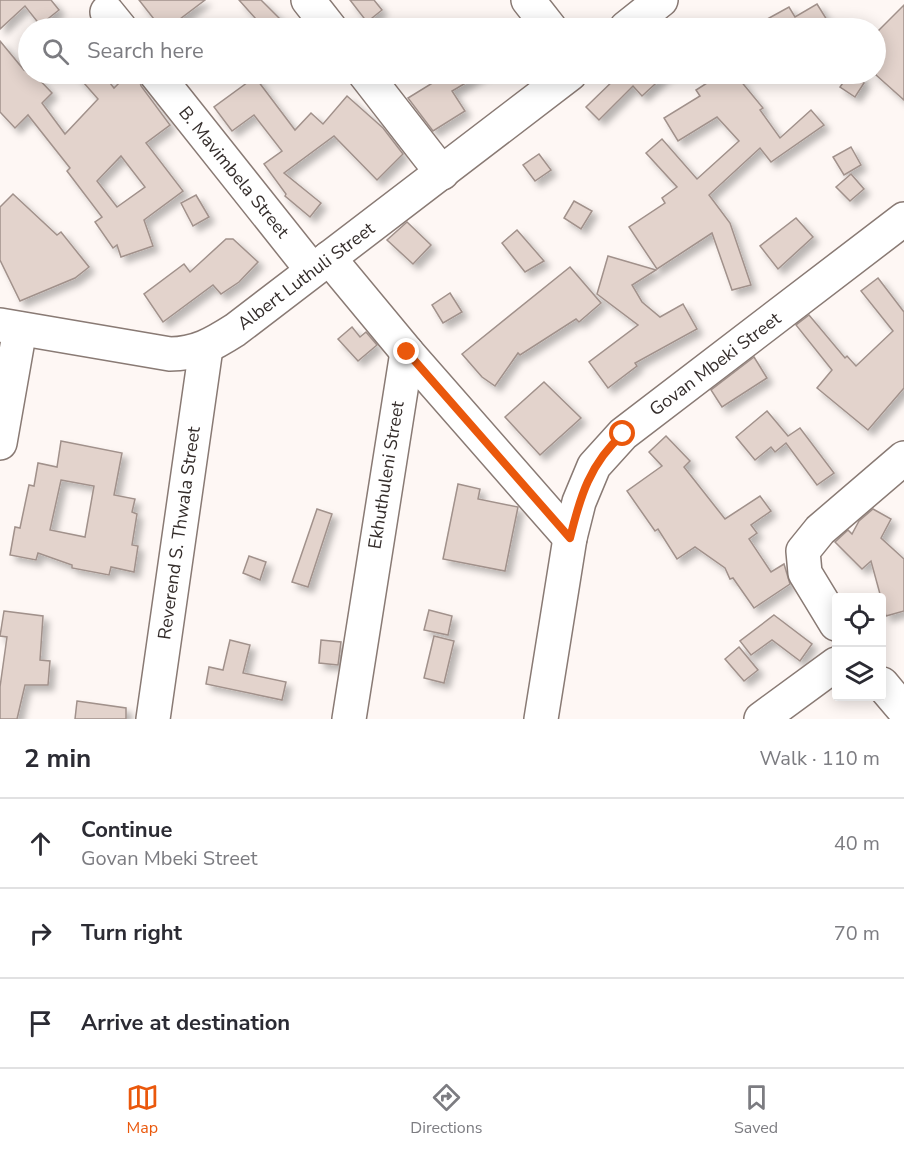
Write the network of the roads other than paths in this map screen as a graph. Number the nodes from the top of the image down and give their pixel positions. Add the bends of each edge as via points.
1 (308, 0) edge
2 (528, 0) edge
3 (661, 0) edge
4 (322, 18) edge
5 (542, 18) edge
6 (638, 18) edge
7 (165, 84) edge
8 (373, 84) edge
9 (557, 84) edge
10 (442, 173) junction
11 (904, 219) edge
12 (321, 264) junction
13 (10, 327) edge
14 (206, 348) junction
15 (407, 352) junction
16 (0, 443) edge
17 (904, 458) edge
18 (570, 538) junction
19 (832, 616) edge
20 (832, 668) edge
21 (886, 689) edge
22 (904, 710) edge
23 (153, 719) edge
24 (349, 719) edge
25 (541, 719) edge
26 (761, 719) edge

1 - 4 street
2 - 5 street
3 - 6 street
7 - 12 street, B. Mavimbela Street
8 - 10 street
9 - 10 street, Albert Luthuli Street
10 - 12 street, Albert Luthuli Street
11 - 18 street, Govan Mbeki Street via 612,444 587,479
12 - 14 street, Albert Luthuli Street
12 - 15 street
13 - 14 street, Albert Luthuli Street via 170,354
13 - 16 street
14 - 23 street, Reverend S. Thwala Street
15 - 18 street
15 - 24 street, Ekhuthuleni Street
17 - 19 street via 820,530 803,551 805,573
18 - 25 street, Govan Mbeki Street
20 - 26 street
21 - 22 street

